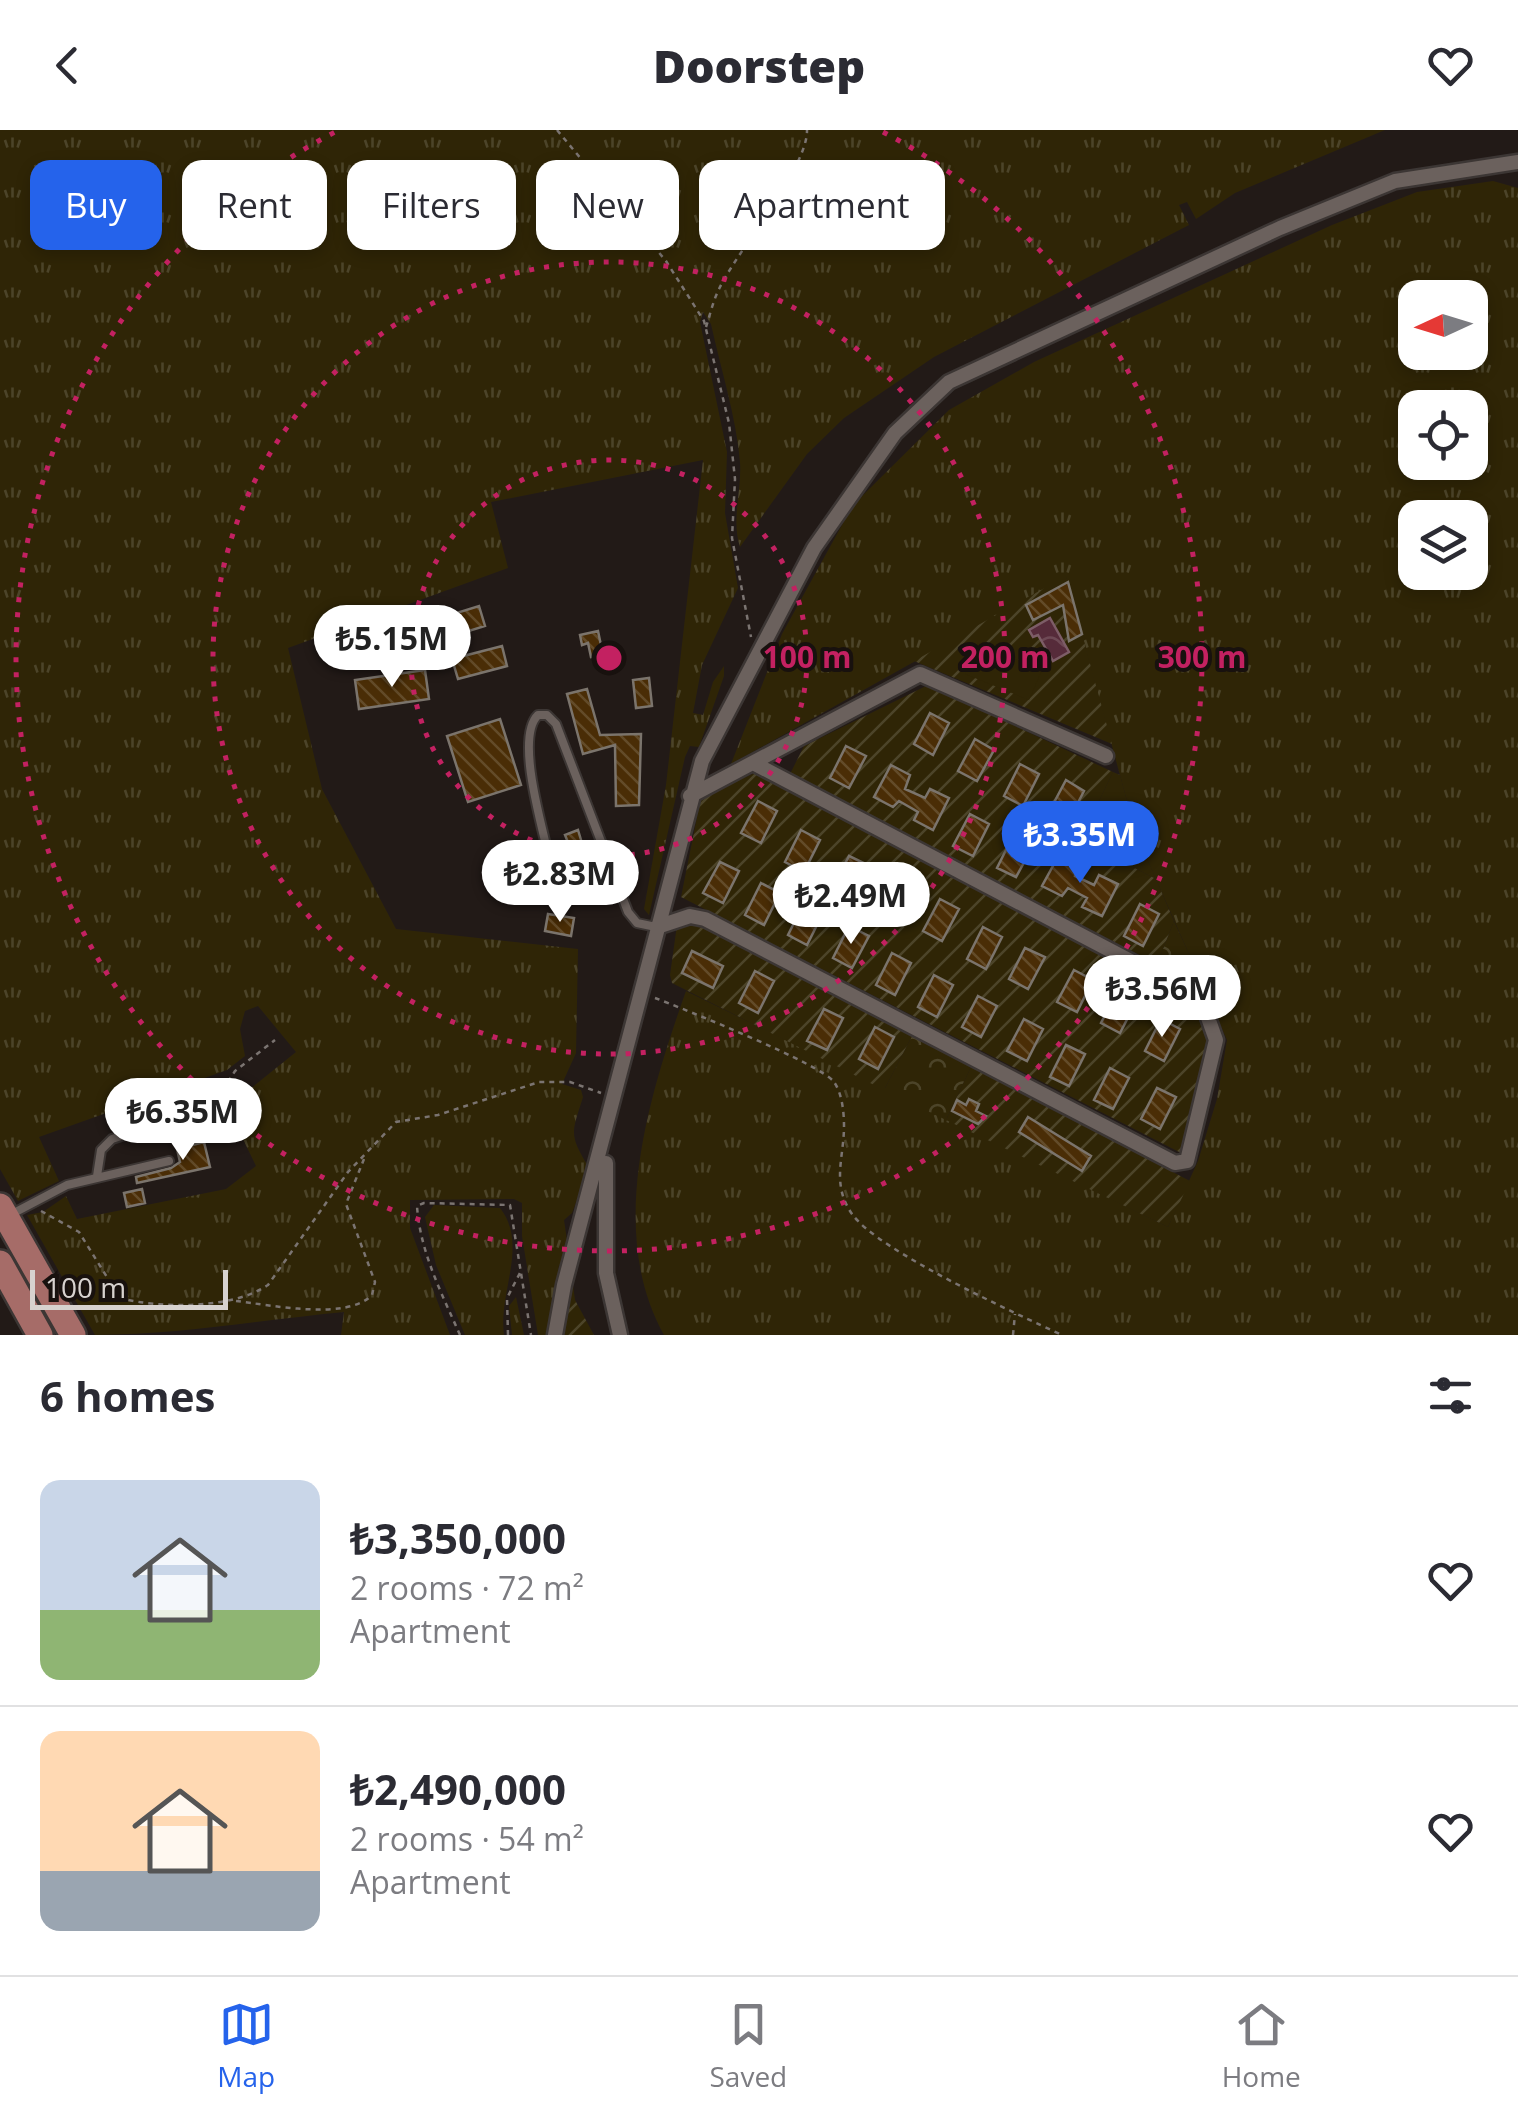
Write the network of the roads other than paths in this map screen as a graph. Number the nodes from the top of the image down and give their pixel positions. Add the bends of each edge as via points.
1 (1518, 162) edge
2 (1106, 756) dead end
3 (755, 764) junction
4 (690, 796) junction
5 (560, 906) dead end
6 (657, 927) junction
7 (220, 1090) road end
8 (612, 1103) junction
9 (169, 1160) dead end
10 (97, 1176) junction
11 (3, 1212) edge
12 (0, 1263) edge
13 (40, 1335) edge
14 (73, 1335) edge
15 (555, 1335) edge
16 (620, 1335) edge

1 - 4 street via 1395,181 1184,270 950,382 894,432 814,548
2 - 3 street via 920,674
3 - 4 street
3 - 6 street via 1201,998 1216,1040 1187,1161 1175,1163 706,919 690,916
4 - 6 street
5 - 6 lane via 526,740 530,724 548,715 628,912 637,923
6 - 8 street
7 - 10 lane via 189,1114 112,1139 101,1150
8 - 15 street
8 - 16 street via 603,1235
9 - 10 lane
10 - 11 lane
11 - 14 highway
12 - 13 highway

